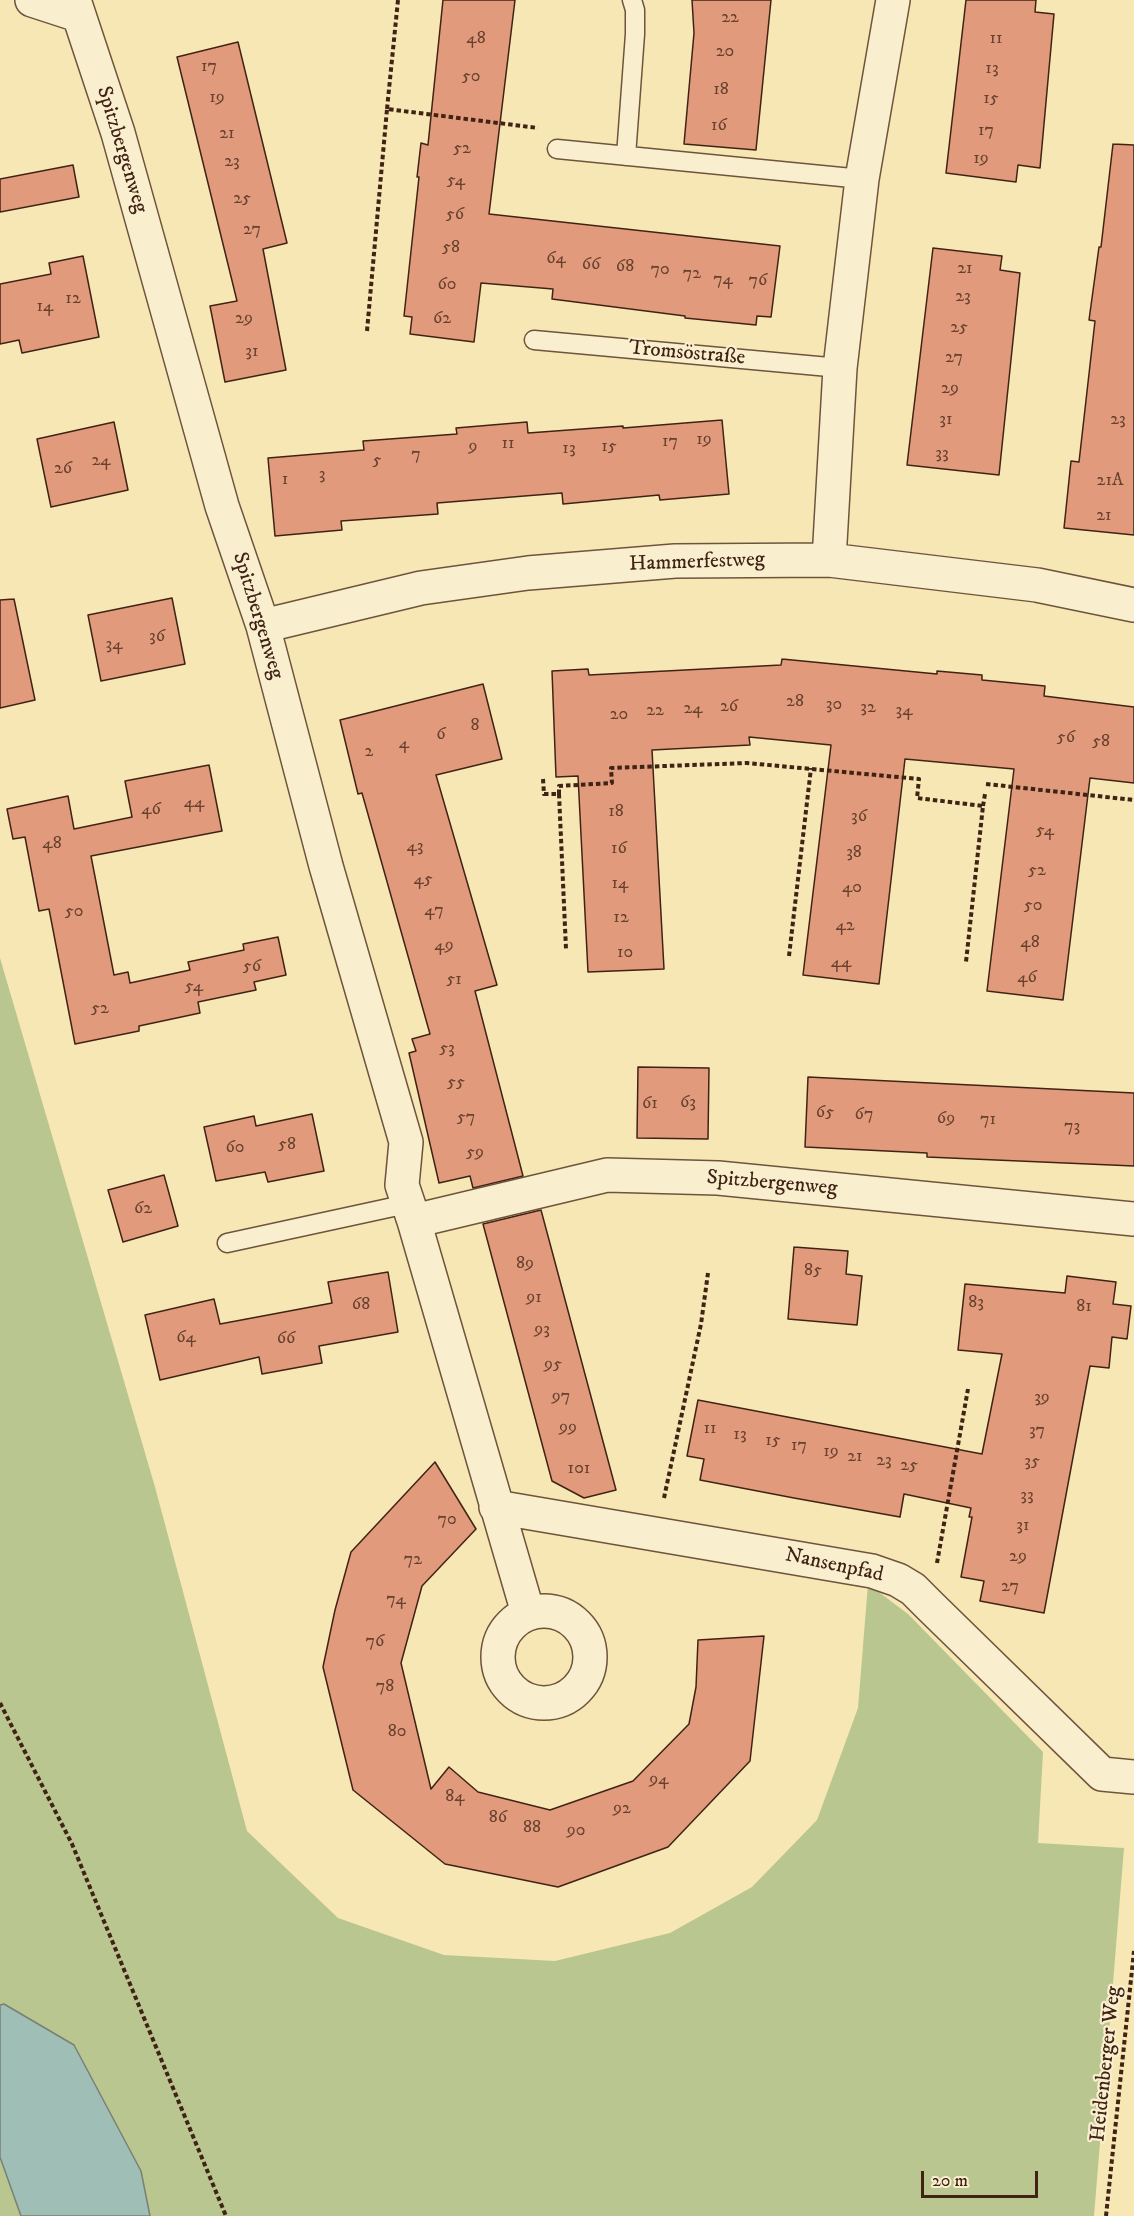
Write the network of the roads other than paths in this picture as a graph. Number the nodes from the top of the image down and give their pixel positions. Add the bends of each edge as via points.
1 (32, 0) edge
2 (632, 0) edge
3 (893, 0) edge
4 (76, 8) edge
5 (557, 149) road end
6 (626, 156) junction
7 (862, 179) junction
8 (534, 340) dead end
9 (840, 368) junction
10 (829, 560) junction
11 (1134, 604) edge
12 (263, 626) junction
13 (411, 1212) junction
14 (1134, 1219) edge
15 (227, 1242) dead end
16 (496, 1507) junction
17 (528, 1613) dead end
18 (1134, 1777) edge

1 - 4 street, Spitzbergenweg
2 - 6 lane via 635,34
3 - 7 street
4 - 12 street, Spitzbergenweg via 118,133 222,506
5 - 6 lane
6 - 7 lane
7 - 9 street
8 - 9 lane, Tromsöstraße
9 - 10 street
10 - 11 street, Hammerfestweg via 1037,585
10 - 12 street, Hammerfestweg via 675,561 528,573 421,588
12 - 13 street, Spitzbergenweg via 326,866 406,1142 402,1185
13 - 14 street, Spitzbergenweg via 607,1175 718,1178
13 - 15 lane
13 - 16 street, Spitzbergenweg
16 - 17 street, Spitzbergenweg
16 - 18 street, Nansenpfad via 872,1571 898,1580 930,1605 1102,1774

